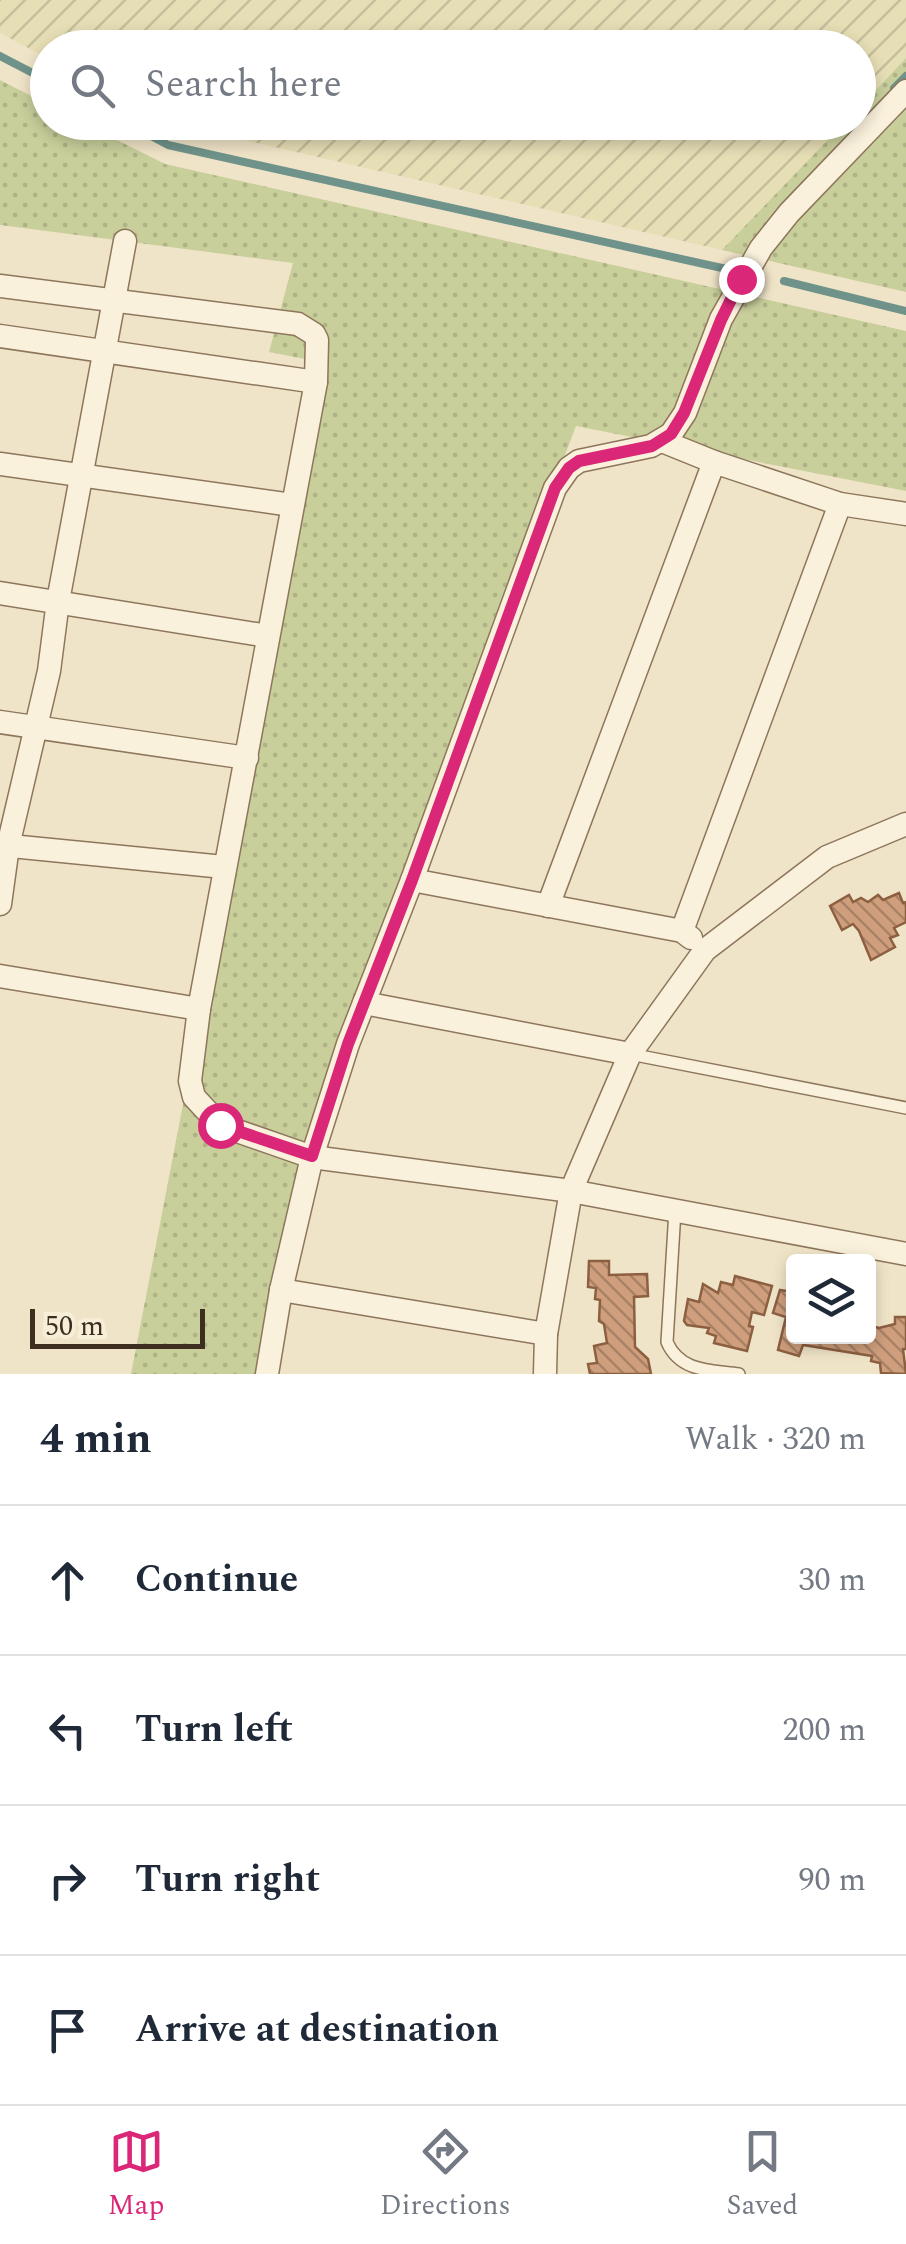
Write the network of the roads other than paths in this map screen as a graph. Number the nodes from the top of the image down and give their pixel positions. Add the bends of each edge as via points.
1 (906, 91) edge
2 (876, 122) edge
3 (859, 140) edge
4 (124, 241) dead end
5 (0, 286) edge
6 (114, 298) junction
7 (0, 336) edge
8 (104, 349) junction
9 (316, 382) junction
10 (662, 441) junction
11 (714, 462) junction
12 (0, 464) edge
13 (82, 474) junction
14 (840, 504) junction
15 (292, 506) junction
16 (906, 514) edge
17 (0, 593) edge
18 (58, 601) junction
19 (268, 636) junction
20 (0, 722) edge
21 (35, 727) junction
22 (247, 758) junction
23 (906, 824) edge
24 (4, 846) edge
25 (224, 867) junction
26 (412, 880) junction
27 (0, 904) edge
28 (548, 906) junction
29 (682, 931) junction
30 (705, 950) junction
31 (0, 976) edge
32 (364, 1003) junction
33 (199, 1009) junction
34 (630, 1054) junction
35 (906, 1108) edge
36 (312, 1156) junction
37 (572, 1190) junction
38 (675, 1210) junction
39 (906, 1254) edge
40 (281, 1290) junction
41 (546, 1334) junction
42 (268, 1374) edge
43 (545, 1374) edge
44 (739, 1374) edge

1 - 2 street
3 - 10 street via 761,248 721,320 679,424
4 - 6 street
5 - 6 street
6 - 8 street
6 - 9 street via 298,324 317,340
7 - 8 street
8 - 9 street
8 - 13 street
9 - 15 street
10 - 11 street
10 - 26 street via 590,456 561,477
11 - 14 street
11 - 28 street
12 - 13 street
13 - 15 street
13 - 18 street
14 - 16 street
14 - 29 street
15 - 19 street
17 - 18 street
18 - 19 street
18 - 21 street
19 - 22 street
20 - 21 street
21 - 22 street
21 - 24 street
22 - 25 street
23 - 30 street via 828,856
24 - 25 street
24 - 27 street
25 - 33 street
26 - 28 street
26 - 32 street
28 - 29 street
29 - 30 street
30 - 34 street
31 - 33 street
32 - 34 street
32 - 36 street
33 - 36 street via 190,1081 204,1111 220,1125
34 - 35 lane
34 - 37 street
36 - 37 street
36 - 40 street
37 - 38 street
37 - 41 street
38 - 39 street
38 - 44 lane via 668,1342 673,1356 687,1366
40 - 41 street
40 - 42 street
41 - 43 street

